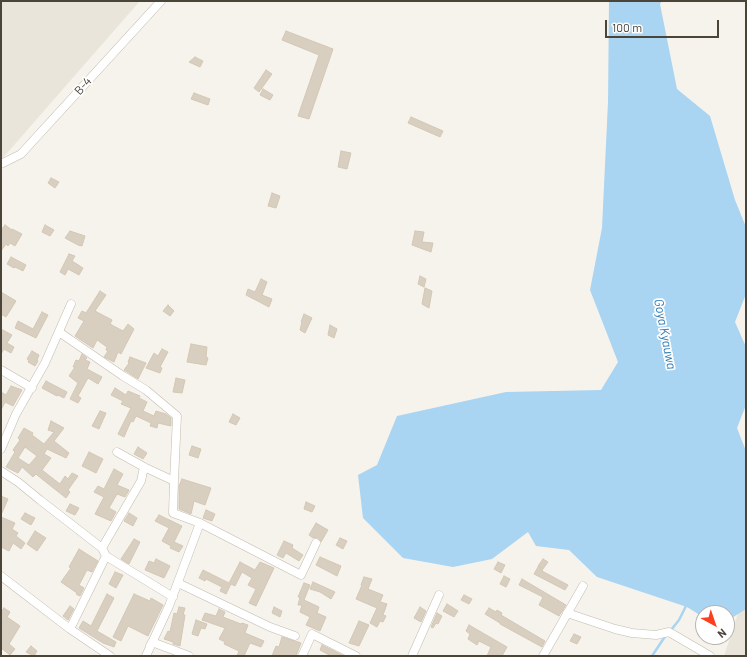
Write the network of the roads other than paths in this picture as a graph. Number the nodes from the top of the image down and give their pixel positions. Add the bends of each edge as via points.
1 (161, 1) edge
2 (1, 164) edge
3 (72, 304) dead end
4 (59, 332) junction
5 (1, 370) edge
6 (32, 388) junction
7 (1, 449) edge
8 (118, 452) dead end
9 (144, 467) junction
10 (1, 472) edge
11 (174, 481) junction
12 (200, 523) junction
13 (316, 543) dead end
14 (102, 548) junction
15 (106, 556) junction
16 (1, 576) edge
17 (178, 583) junction
18 (583, 586) dead end
19 (439, 595) dead end
20 (173, 597) junction
21 (567, 613) junction
22 (70, 629) junction
23 (295, 636) dead end
24 (152, 642) junction
25 (110, 656) edge
26 (146, 656) edge
27 (189, 656) edge
28 (302, 656) edge
29 (356, 656) edge
30 (412, 656) edge
31 (543, 656) edge
32 (710, 656) edge

1 - 2 street, B-4 via 21,154
3 - 4 street
4 - 6 street
4 - 11 street via 146,390 177,416
5 - 6 street
6 - 7 street via 16,414
8 - 9 street
9 - 11 street
9 - 14 street via 141,481
10 - 14 street via 18,482
11 - 12 street via 173,513
12 - 13 street via 301,575
12 - 17 street
14 - 15 street
15 - 20 street
15 - 22 street
16 - 22 street
17 - 20 street
17 - 23 street via 270,627
18 - 21 street
19 - 30 street
20 - 24 street
21 - 31 street
21 - 32 street via 632,632 656,635 669,632
22 - 25 street
24 - 26 street
24 - 27 street
28 - 29 street via 312,634

